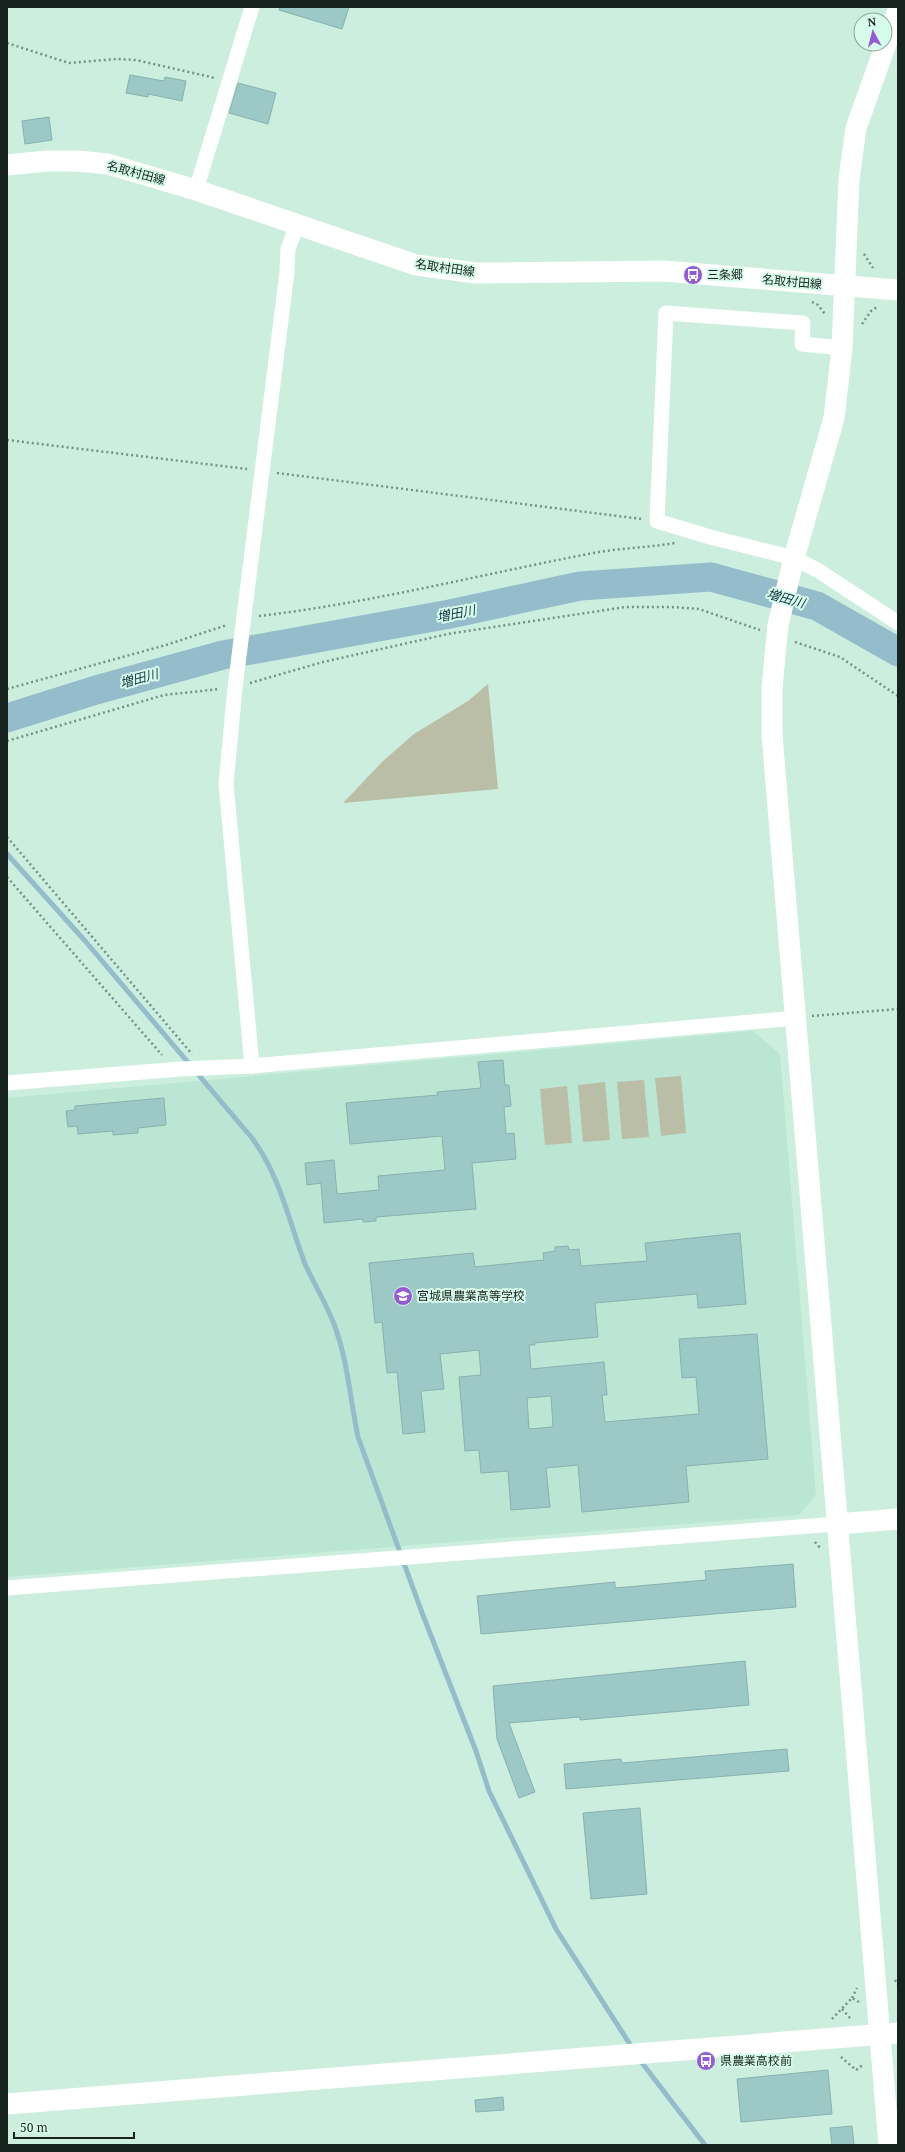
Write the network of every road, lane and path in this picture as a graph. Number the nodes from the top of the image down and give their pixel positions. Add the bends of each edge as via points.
1 (252, 7) edge
2 (898, 10) edge
3 (7, 43) edge
4 (229, 82) junction
5 (7, 165) edge
6 (196, 190) junction
7 (295, 230) junction
8 (863, 251) dead end
9 (876, 270) dead end
10 (844, 286) junction
11 (898, 290) edge
12 (806, 298) dead end
13 (879, 306) dead end
14 (827, 319) dead end
15 (860, 327) dead end
16 (842, 348) junction
17 (7, 440) edge
18 (261, 471) junction
19 (657, 521) junction
20 (681, 542) dead end
21 (792, 568) junction
22 (898, 622) edge
23 (243, 623) junction
24 (777, 630) junction
25 (235, 684) junction
26 (7, 689) edge
27 (898, 696) edge
28 (7, 741) edge
29 (7, 837) edge
30 (7, 877) edge
31 (898, 1009) edge
32 (796, 1018) junction
33 (252, 1066) junction
34 (201, 1068) junction
35 (178, 1069) junction
36 (7, 1083) edge
37 (898, 1519) edge
38 (837, 1524) junction
39 (7, 1588) edge
40 (842, 2009) dead end
41 (850, 2018) dead end
42 (889, 2033) edge
43 (850, 2058) dead end
44 (864, 2064) dead end
45 (7, 2104) edge
46 (890, 2145) edge

1 - 4 street
2 - 10 street via 856,128 849,180
3 - 4 path via 69,63 136,60
4 - 6 street
5 - 6 street, 名取村田線 via 47,161 108,164
6 - 7 street, 名取村田線
7 - 10 street, 名取村田線 via 416,265 444,270 476,273 664,271
7 - 18 street via 288,250
8 - 9 path via 871,268
10 - 11 street, 名取村田線
10 - 16 street
12 - 14 path via 818,305
13 - 15 path via 871,311
16 - 19 street via 802,344 803,323 666,313
16 - 21 street via 834,418
17 - 18 path
18 - 19 path
18 - 23 street
19 - 21 street via 710,537
20 - 23 path via 591,553
21 - 22 street via 819,571
21 - 24 street
23 - 25 street
23 - 26 path
24 - 25 path via 699,609 672,606 625,607 448,634
24 - 27 path via 840,657
24 - 32 street via 772,735
25 - 28 path via 164,695
25 - 33 street via 226,784
29 - 34 path
30 - 35 path
31 - 32 path
32 - 33 street
32 - 38 street
33 - 34 street
34 - 35 street
35 - 36 street
37 - 38 street
38 - 39 street
38 - 42 street
40 - 41 path
42 - 45 street
42 - 46 street
43 - 44 path via 846,2061 856,2070

